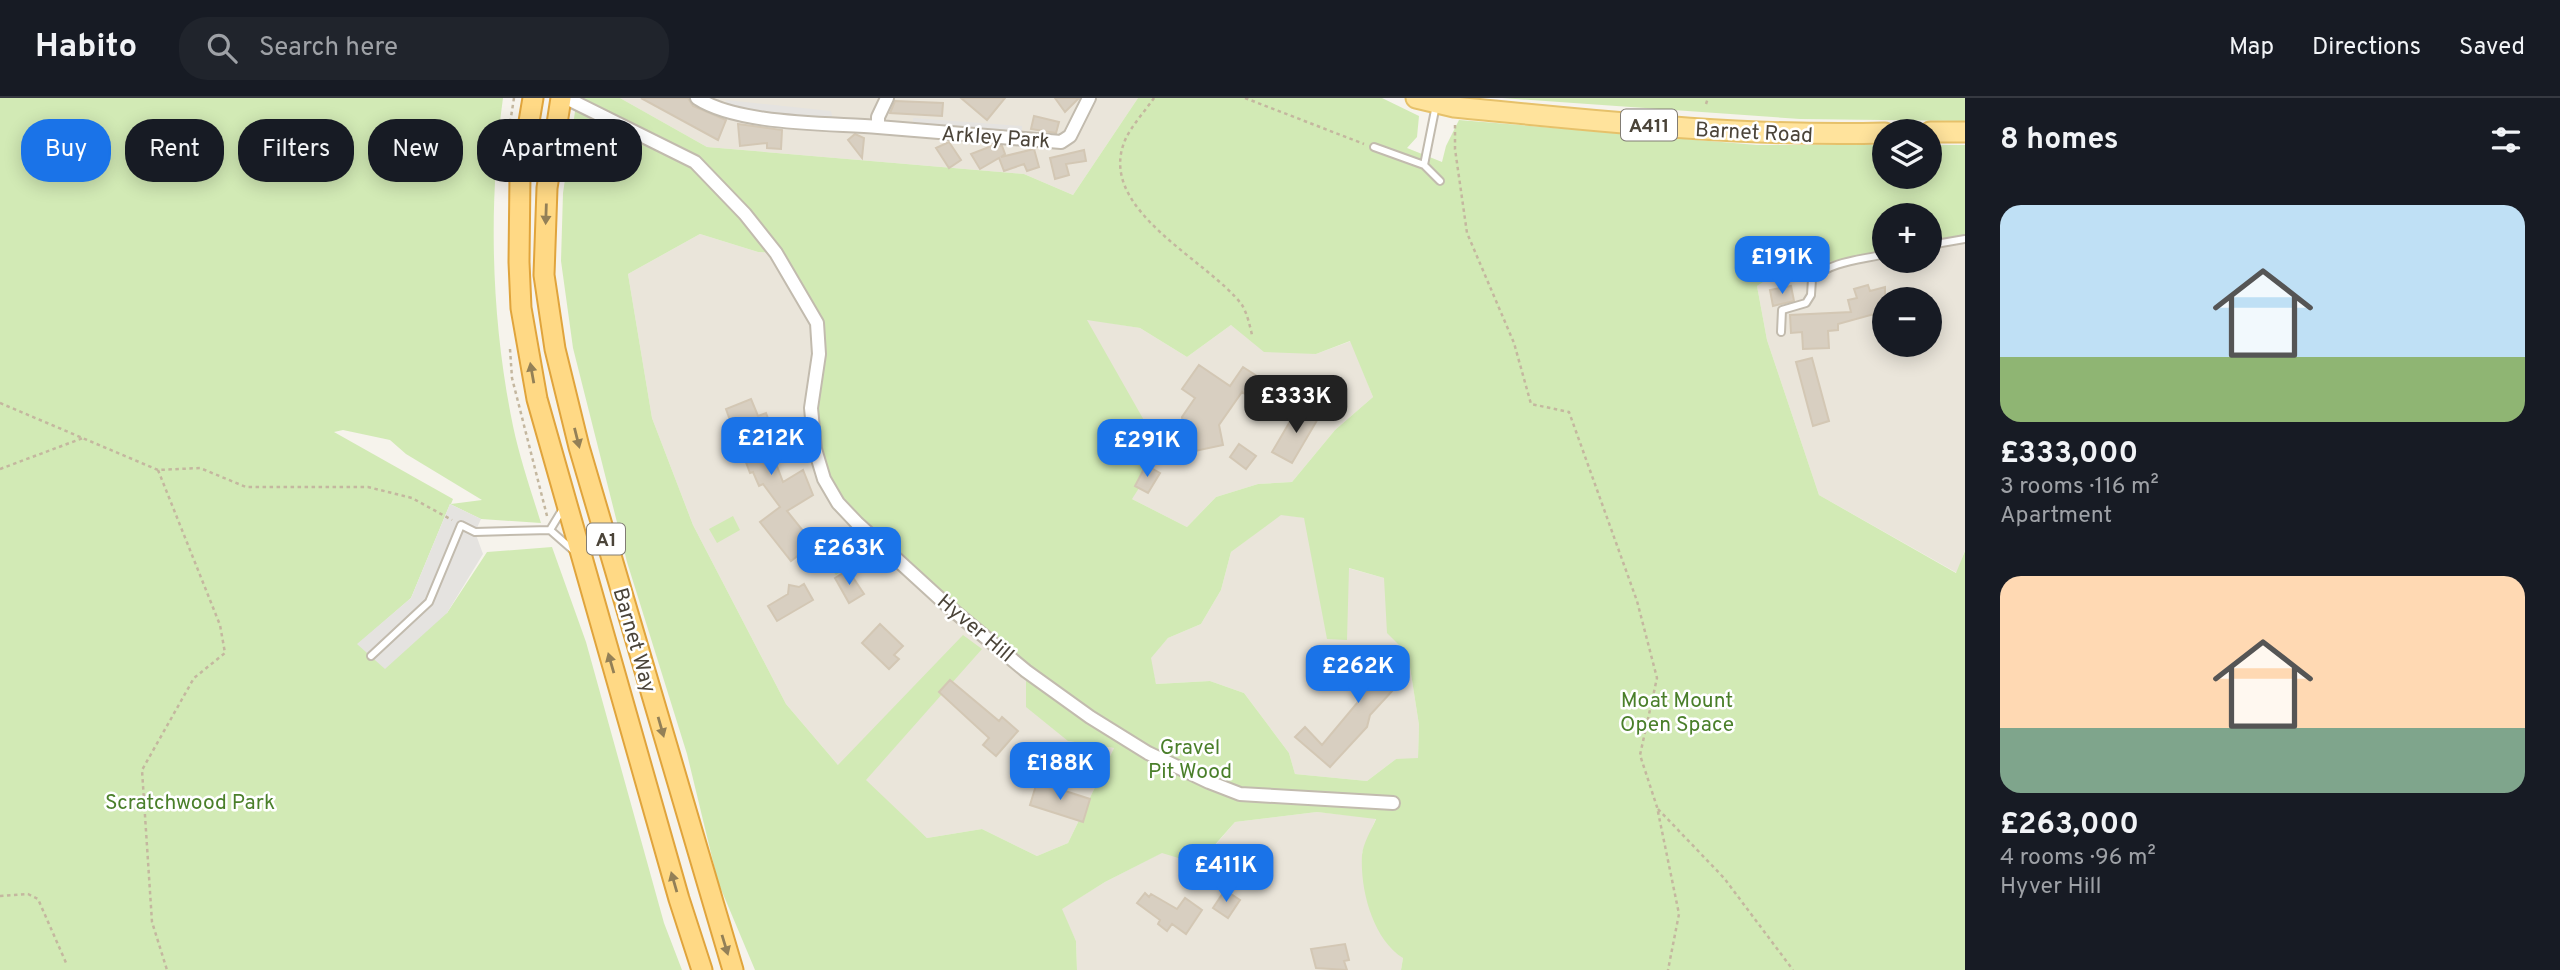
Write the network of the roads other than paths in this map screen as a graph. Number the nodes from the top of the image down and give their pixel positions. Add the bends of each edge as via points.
1 (533, 98) edge
2 (564, 98) edge
3 (697, 98) edge
4 (887, 98) edge
5 (1089, 98) edge
6 (1416, 98) edge
7 (1446, 105) junction
8 (878, 127) junction
9 (1942, 132) edge
10 (1965, 132) edge
11 (1872, 133) edge
12 (1374, 147) road end
13 (1424, 165) junction
14 (1440, 181) dead end
15 (1965, 239) edge
16 (1942, 243) edge
17 (1872, 257) edge
18 (1782, 332) dead end
19 (567, 503) junction
20 (550, 530) junction
21 (580, 557) junction
22 (371, 656) dead end
23 (1392, 803) dead end
24 (702, 970) edge
25 (733, 970) edge

19 -> 1 highway, Barnet Way / A1 via 537,399 521,308 520,175
2 - 23 street, Hyver Hill via 695,162 746,214 776,253 817,323 819,354 811,408 824,479 857,523 949,607 1090,717 1148,753 1209,782 1240,794
2 -> 25 highway, Barnet Way / A1 via 547,188 544,275 555,349 582,460
3 - 8 street, Arkley Park via 739,114
4 - 8 street
5 - 8 street, Arkley Park via 1070,136 1061,142
6 - 7 main road, Barnet Road / A411
7 - 11 main road, Barnet Road / A411 via 1737,132
7 - 13 lane
9 - 10 main road
12 - 13 lane
13 - 14 lane
15 - 16 lane
17 - 18 lane via 1819,272 1812,279 1806,303 1782,310
19 - 20 lane
19 - 21 highway, Barnet Way / A1
20 - 21 lane
20 - 22 lane via 475,532 461,525 429,602
24 -> 21 highway, Barnet Way / A1

